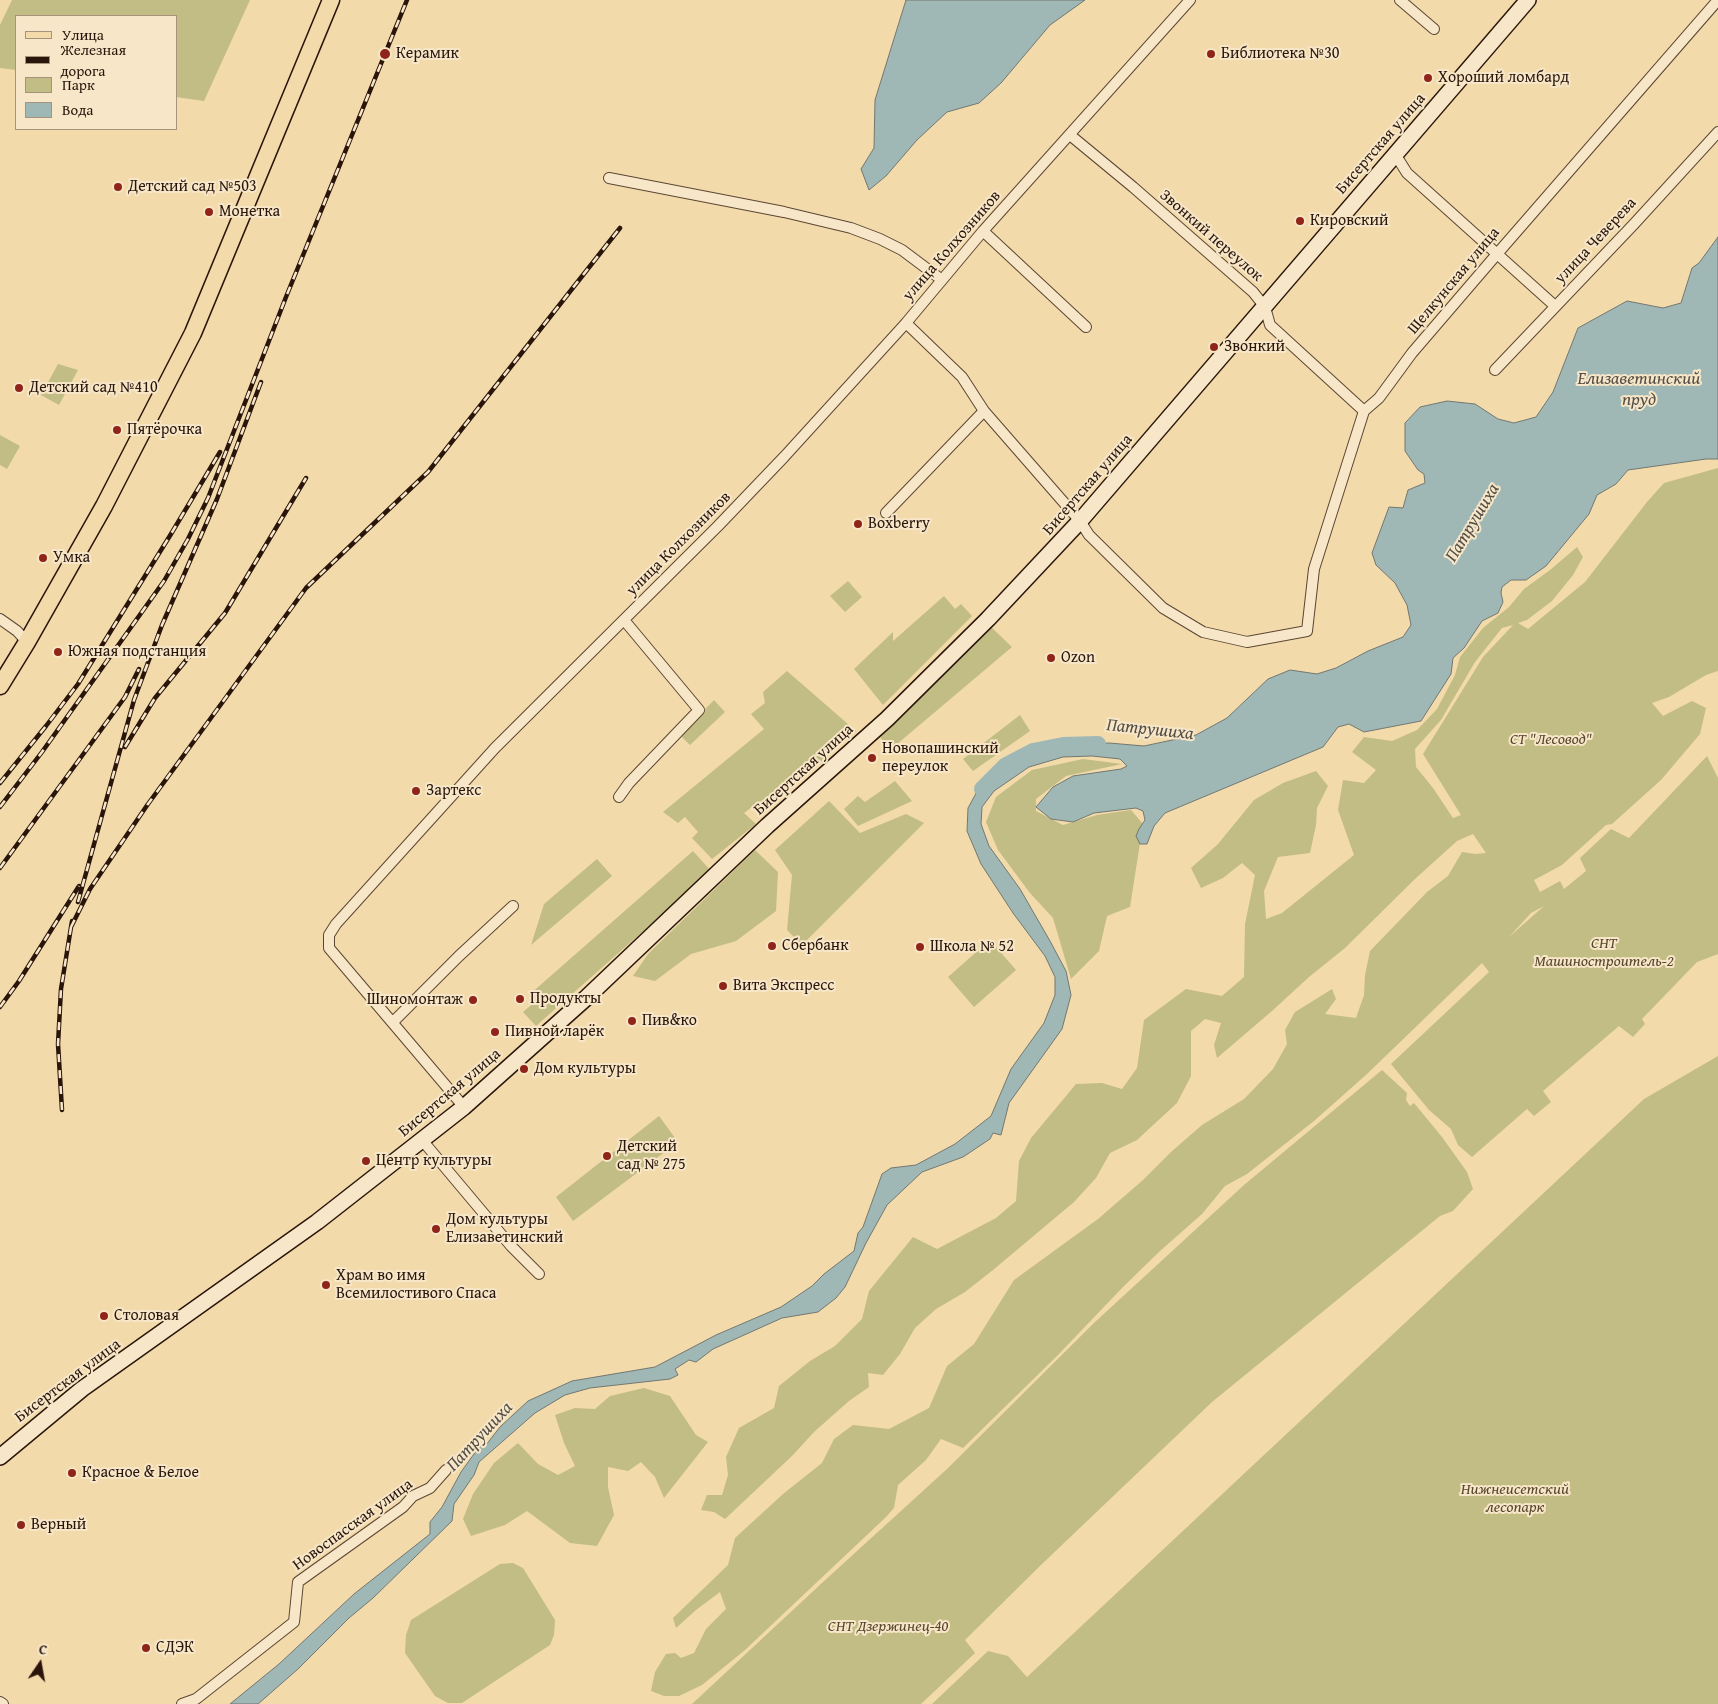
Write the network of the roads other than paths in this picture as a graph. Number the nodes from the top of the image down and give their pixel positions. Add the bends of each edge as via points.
1 (332, 0) edge
2 (1190, 0) edge
3 (1400, 0) edge
4 (1528, 0) edge
5 (1718, 0) edge
6 (1434, 29) dead end
7 (1718, 132) edge
8 (1070, 135) junction
9 (1396, 154) junction
10 (610, 178) dead end
11 (983, 231) junction
12 (1497, 254) junction
13 (942, 280) junction
14 (1556, 306) junction
15 (1264, 307) junction
16 (906, 324) junction
17 (1086, 328) dead end
18 (1495, 370) dead end
19 (984, 410) junction
20 (1364, 411) junction
21 (886, 514) dead end
22 (1080, 522) junction
23 (0, 619) edge
24 (624, 620) junction
25 (27, 642) junction
26 (0, 686) edge
27 (619, 797) dead end
28 (513, 906) dead end
29 (393, 1022) junction
30 (464, 1107) junction
31 (422, 1140) junction
32 (539, 1274) dead end
33 (0, 1457) edge
34 (446, 1470) dead end
35 (182, 1704) edge

1 - 25 main road via 193,333 104,506
2 - 8 street, улица Колхозников
3 - 6 street
4 - 9 main road, Бисертская улица
5 - 12 street, Щелкунская улица
7 - 14 street, улица Чеверева
8 - 11 street, улица Колхозников
8 - 15 street, Звонкий переулок via 1253,292
9 - 12 street via 1407,173
9 - 15 main road, Бисертская улица
10 - 13 street via 851,228 902,250
11 - 13 street, улица Колхозников
11 - 17 street
12 - 14 street
12 - 20 street, Щелкунская улица via 1412,353 1379,398
13 - 16 street, улица Колхозников
14 - 18 street, улица Чеверева
15 - 20 street, Звонкий переулок via 1270,325
15 - 22 main road, Бисертская улица
16 - 19 street via 962,377
16 - 24 street, улица Колхозников via 718,526
19 - 21 street
19 - 22 street
20 - 22 street, Щелкунская улица via 1314,570 1307,631 1247,642 1203,632 1163,608
22 - 30 main road, Бисертская улица via 887,719
23 - 25 street
24 - 27 street via 699,710
24 - 29 street, улица Колхозников via 489,755 329,935 329,948
25 - 26 main road
28 - 29 street
29 - 30 street, улица Колхозников
30 - 31 main road, Бисертская улица
31 - 32 street
31 - 33 main road, Бисертская улица via 317,1222 82,1389
34 - 35 street, Новоспасская улица via 430,1488 413,1496 403,1507 298,1582 294,1622 196,1699

